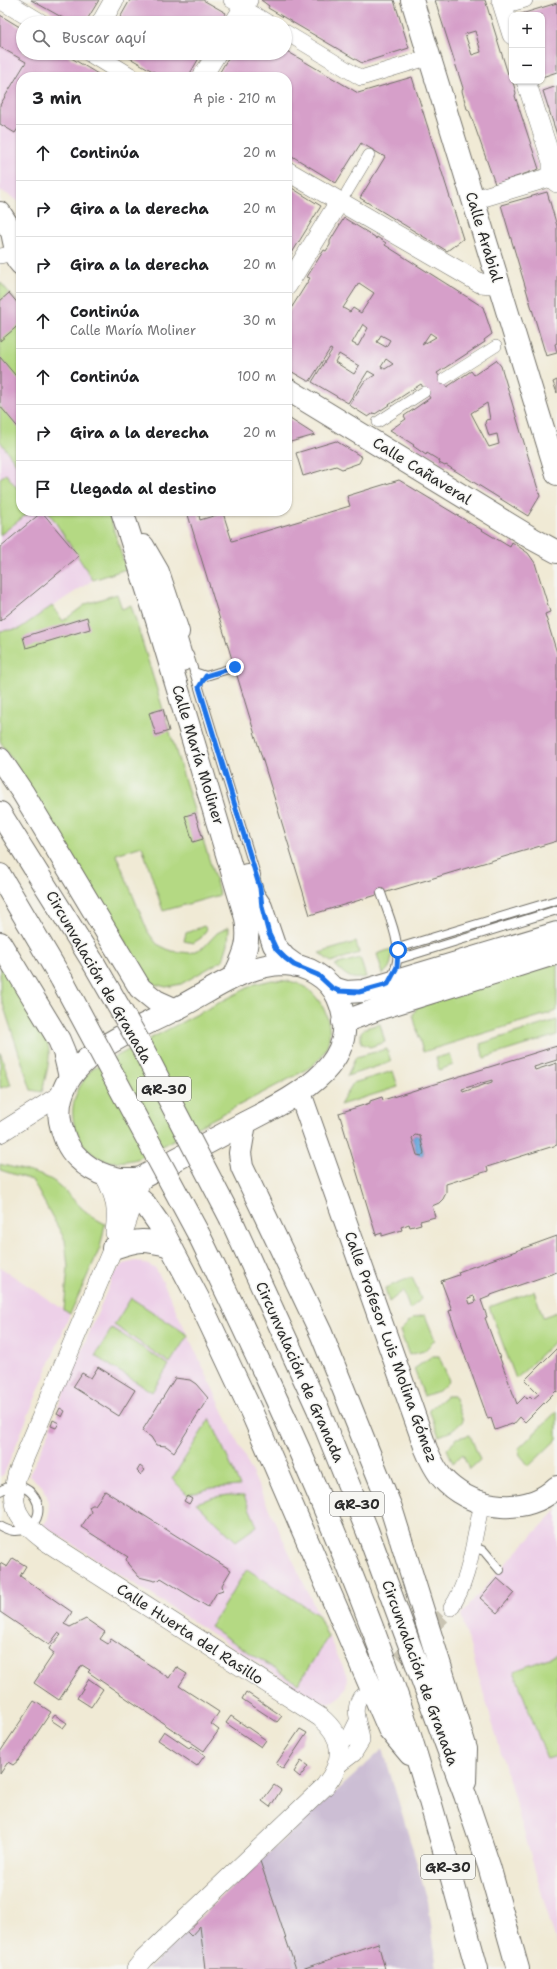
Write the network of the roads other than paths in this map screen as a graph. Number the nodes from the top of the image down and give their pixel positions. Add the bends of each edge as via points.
1 (2, 0) edge
2 (114, 0) edge
3 (412, 0) edge
4 (525, 0) edge
5 (502, 3) edge
6 (239, 8) edge
7 (28, 16) edge
8 (105, 16) edge
9 (255, 16) edge
10 (509, 25) edge
11 (292, 36) edge
12 (430, 57) junction
13 (102, 60) edge
14 (212, 60) edge
15 (122, 72) edge
16 (205, 72) edge
17 (527, 84) edge
18 (369, 155) dead end
19 (292, 173) edge
20 (555, 178) edge
21 (343, 197) junction
22 (474, 200) junction
23 (0, 209) edge
24 (0, 213) edge
25 (16, 218) edge
26 (14, 251) edge
27 (292, 278) edge
28 (498, 283) junction
29 (496, 346) dead end
30 (444, 380) dead end
31 (292, 392) edge
32 (424, 392) dead end
33 (378, 422) dead end
34 (557, 474) edge
35 (124, 516) edge
36 (557, 552) edge
37 (151, 574) junction
38 (178, 632) junction
39 (235, 667) dead end
40 (194, 672) junction
41 (206, 676) junction
42 (199, 687) junction
43 (0, 759) edge
44 (0, 813) edge
45 (0, 876) edge
46 (381, 893) dead end
47 (557, 900) edge
48 (557, 910) edge
49 (257, 917) junction
50 (557, 933) edge
51 (0, 943) edge
52 (398, 948) junction
53 (557, 953) edge
54 (398, 959) junction
55 (296, 966) junction
56 (234, 977) junction
57 (388, 984) junction
58 (332, 988) junction
59 (176, 1010) junction
60 (343, 1022) junction
61 (66, 1086) junction
62 (300, 1093) junction
63 (245, 1123) junction
64 (0, 1132) edge
65 (111, 1178) junction
66 (138, 1186) junction
67 (171, 1246) junction
68 (113, 1248) junction
69 (557, 1487) edge
70 (7, 1489) edge
71 (482, 1504) junction
72 (0, 1526) edge
73 (28, 1528) junction
74 (471, 1546) junction
75 (500, 1570) dead end
76 (451, 1608) tunnel mouth
77 (360, 1697) dead end
78 (357, 1721) junction
79 (339, 1745) junction
80 (420, 1765) junction
81 (338, 1766) junction
82 (465, 1795) junction
83 (136, 1969) edge
84 (477, 1969) edge
85 (518, 1969) edge

1 - 7 street
2 - 8 street
3 - 12 main road, Calle Arabial
4 - 5 street
5 - 10 street
6 - 9 street
11 - 12 street via 361,78
12 - 22 main road, Calle Arabial
13 - 15 street
14 - 16 street
17 - 20 street
18 - 21 street
19 - 21 street
20 - 22 street
21 - 27 street
21 - 28 street via 480,283
22 - 28 main road, Calle Arabial
23 - 25 main road
24 - 26 main road via 12,232
28 - 34 main road, Calle Arabial
29 - 30 street
31 - 36 main road, Calle Cañaveral
32 - 33 street, Calle Cañaveral
35 - 37 main road, Calle María Moliner
37 - 38 main road, Calle María Moliner
37 - 49 main road, Calle María Moliner
38 - 40 lane via 183,634
38 - 49 main road, Calle María Moliner via 175,636 252,890
39 - 41 lane
40 - 41 lane
40 - 42 lane
41 - 42 lane
42 - 49 lane via 260,888
43 - 59 main road via 140,988 156,1001
44 - 82 main road, Circunvalación de Granada / GR-30, bridge via 93,962 143,1049 231,1219 318,1409 367,1530
45 - 80 main road, Circunvalación de Granada / GR-30, bridge via 62,980 199,1235 251,1342 337,1541 388,1670
46 - 52 lane
47 - 52 lane
48 - 54 lane
49 - 55 main road, Calle María Moliner via 276,949
49 - 56 main road, Calle María Moliner
50 - 57 main road
51 - 61 main road via 64,1052
52 - 54 lane
53 - 60 main road
54 - 57 lane via 395,972
55 - 56 main road via 265,966
55 - 58 main road via 318,975
56 - 59 main road
57 - 58 main road via 355,993
58 - 60 main road via 341,1007
59 - 61 main road via 92,1054
60 - 62 main road via 337,1055 326,1071
61 - 64 street
61 - 65 main road via 59,1113 67,1143 72,1153 84,1164
62 - 63 main road
62 - 71 main road, Calle Profesor Luis Molina Gómez via 426,1449 434,1467 446,1482 461,1494
63 - 66 main road
63 - 82 main road via 240,1153 242,1167 321,1333 391,1508 466,1749
65 - 66 main road
65 - 68 street, Calle Huerta del Rasillo via 117,1208
66 - 67 main road via 145,1204
66 - 68 street, Calle Huerta del Rasillo via 125,1227
67 - 68 main road via 148,1240
67 - 80 main road via 252,1413 389,1728
68 - 70 street, Calle Huerta del Rasillo via 23,1460
69 - 71 main road, Calle Profesor Luis Molina Gómez via 542,1498 522,1505 502,1507
70 - 73 street, Calle Huerta del Rasillo
71 - 74 street
72 - 73 lane via 14,1532
73 - 79 street, Calle Huerta del Rasillo via 320,1717 330,1727
74 - 75 lane via 484,1551
74 - 76 street via 467,1574
77 - 78 street via 356,1709
78 - 79 street via 349,1737
78 - 81 street via 362,1741 354,1754
79 - 81 street, Calle Huerta del Rasillo
80 - 84 main road, Circunvalación de Granada / GR-30
81 - 83 street, Calle Huerta del Rasillo via 325,1786
82 - 85 main road, Circunvalación de Granada / GR-30 via 489,1866

